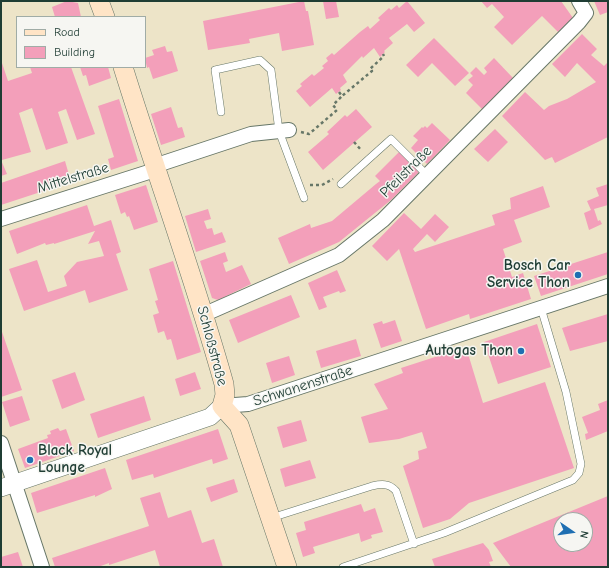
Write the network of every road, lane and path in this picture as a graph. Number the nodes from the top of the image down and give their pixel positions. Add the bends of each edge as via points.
1 (99, 1) edge
2 (579, 1) edge
3 (105, 16) edge
4 (383, 54) dead end
5 (123, 68) edge
6 (339, 92) dead end
7 (342, 96) junction
8 (221, 112) dead end
9 (284, 131) junction
10 (155, 168) junction
11 (428, 175) junction
12 (341, 184) joint
13 (300, 187) junction
14 (304, 198) dead end
15 (1, 219) edge
16 (608, 286) edge
17 (541, 308) junction
18 (205, 314) junction
19 (222, 406) junction
20 (1, 444) edge
21 (8, 486) edge
22 (270, 518) junction
23 (414, 544) junction
24 (42, 567) edge
25 (287, 567) edge
26 (343, 567) edge

1 - 3 main road
2 - 11 street, Pfeilstraße via 586,13 580,22
4 - 7 path via 384,56 370,69 372,71
5 - 10 main road, Schloßstraße
6 - 7 path
7 - 9 path via 333,105 338,110 309,134
8 - 9 lane via 215,70 260,60 271,70
9 - 10 street via 251,134
9 - 13 lane
10 - 15 street, Mittelstraße
10 - 18 main road, Schloßstraße
11 - 12 lane via 391,140
11 - 18 street, Pfeilstraße via 383,220 339,255
12 - 13 path via 331,178 322,185
13 - 14 lane
16 - 17 street, Schwanenstraße
17 - 19 street, Schwanenstraße via 248,404
17 - 23 lane via 566,392 581,464 579,473 573,480
18 - 19 main road, Schloßstraße via 224,384
19 - 21 street via 210,417
19 - 22 main road, Schloßstraße via 239,425
20 - 21 street
21 - 24 street
22 - 23 lane via 372,486 387,485 396,491
22 - 25 main road, Schloßstraße
23 - 26 lane

